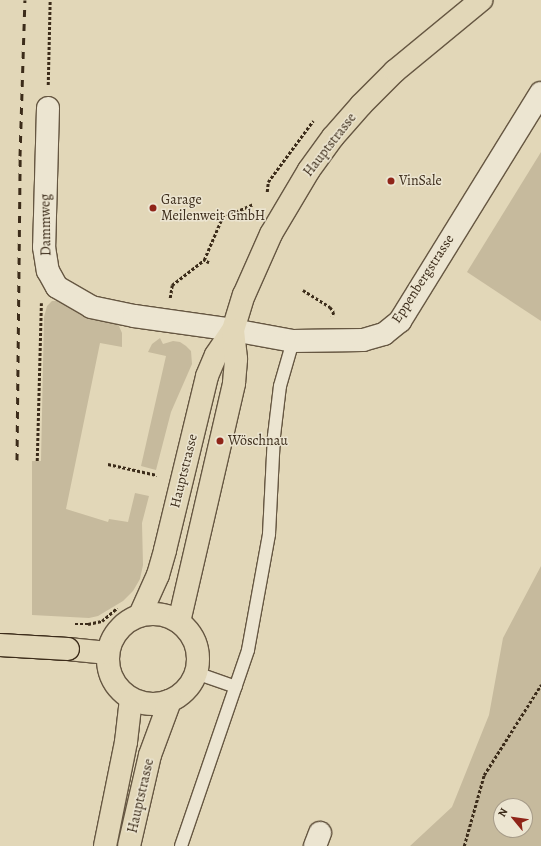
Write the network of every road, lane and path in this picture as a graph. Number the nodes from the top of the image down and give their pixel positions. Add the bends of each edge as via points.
1 (50, 0) edge
2 (481, 0) edge
3 (541, 93) edge
4 (48, 108) joint
5 (253, 204) dead end
6 (204, 260) junction
7 (209, 263) dead end
8 (57, 287) junction
9 (303, 290) dead end
10 (330, 307) dead end
11 (176, 322) junction
12 (233, 330) junction
13 (293, 341) junction
14 (37, 461) dead end
15 (108, 464) dead end
16 (157, 474) dead end
17 (131, 610) junction
18 (179, 622) junction
19 (73, 624) dead end
20 (0, 644) edge
21 (108, 653) junction
22 (196, 673) junction
23 (541, 685) edge
24 (236, 687) junction
25 (131, 699) junction
26 (170, 701) junction
27 (105, 846) edge
28 (129, 846) edge
29 (181, 846) edge
30 (464, 846) edge

1 - 4 path
2 - 12 main road, Hauptstrasse via 395,71 333,137 286,205 244,295
3 - 13 street, Eppenbergstrasse via 400,321 384,334 363,340
4 - 8 street, Dammweg via 44,247 48,271
5 - 6 path via 222,218
6 - 7 path
6 - 11 path via 172,285 170,299
8 - 11 street via 91,307
8 - 14 path via 40,305
9 - 10 path
11 - 12 street
12 - 13 street, Eppenbergstrasse
12 - 17 main road, Hauptstrasse via 216,355 207,376 158,575
12 - 18 main road, Hauptstrasse via 236,358 234,383
13 - 24 lane via 280,386 274,436 269,534 248,650
15 - 16 path
17 - 18 main road via 167,616
17 - 19 path via 102,621
17 - 21 main road via 128,620 111,640
18 - 22 main road via 196,644
20 - 21 main road, bridge
21 - 25 main road via 110,674 115,684
22 - 24 lane
22 - 26 main road via 190,685
23 - 30 path via 484,775
24 - 29 lane
25 - 26 main road via 156,704
25 - 27 main road, Hauptstrasse via 126,742
26 - 28 main road, Hauptstrasse via 151,749

